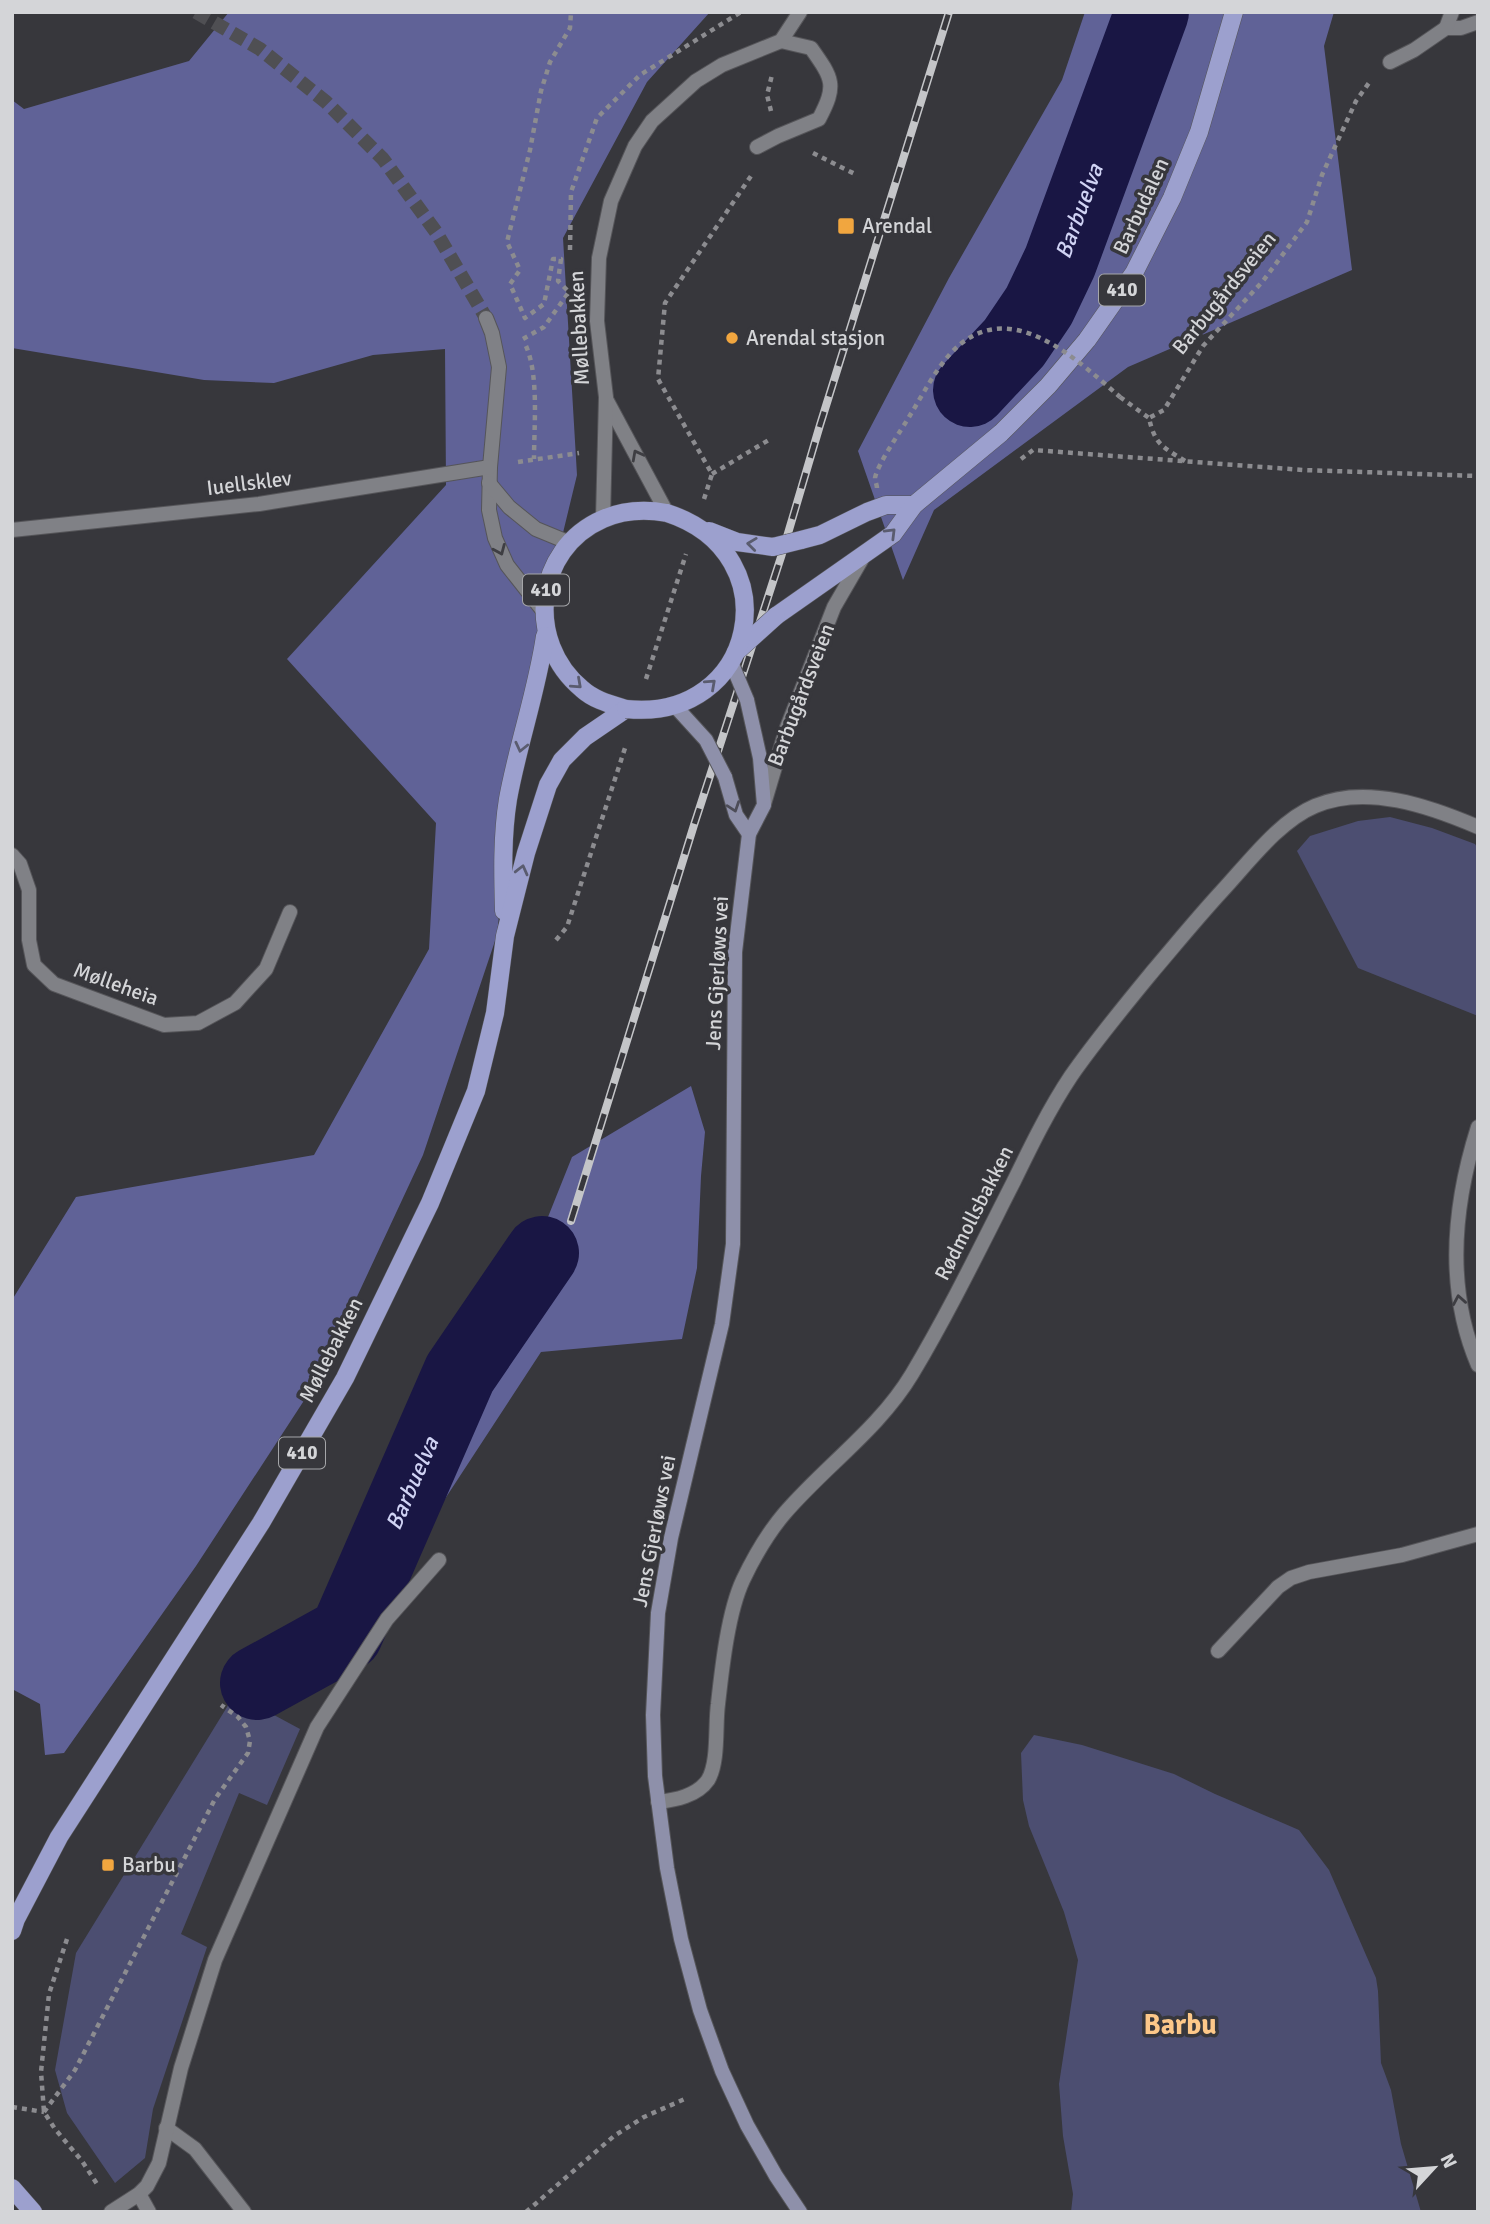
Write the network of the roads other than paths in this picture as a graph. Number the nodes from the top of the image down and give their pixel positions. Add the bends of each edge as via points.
1 (800, 12) edge
2 (1234, 12) edge
3 (1452, 12) edge
4 (1478, 22) edge
5 (1446, 28) junction
6 (781, 41) junction
7 (1390, 62) road end
8 (757, 146) dead end
9 (486, 318) tunnel mouth
10 (606, 397) junction
11 (489, 467) junction
12 (489, 483) junction
13 (914, 505) junction
14 (667, 513) junction
15 (603, 519) junction
16 (12, 530) edge
17 (704, 530) junction
18 (570, 543) junction
19 (864, 556) junction
20 (544, 612) junction
21 (546, 632) junction
22 (734, 657) junction
23 (675, 706) junction
24 (626, 709) junction
25 (764, 805) junction
26 (1478, 827) edge
27 (749, 834) junction
28 (12, 855) edge
29 (289, 912) dead end
30 (505, 936) junction
31 (1478, 1127) edge
32 (1478, 1365) edge
33 (1478, 1534) edge
34 (439, 1559) dead end
35 (1218, 1651) dead end
36 (658, 1801) junction
37 (12, 1931) edge
38 (166, 2128) junction
39 (12, 2188) edge
40 (139, 2194) junction
41 (33, 2212) edge
42 (111, 2212) edge
43 (149, 2212) edge
44 (244, 2212) edge
45 (800, 2212) edge

1 - 6 street
2 - 13 main road, Barbudalen / 410 via 1199,132 1134,273 1048,386 1001,433
3 - 5 street
4 - 5 street
5 - 7 street
6 - 8 street via 811,48 828,72 831,96 819,119
6 - 10 street, Møllebakken via 695,81 652,121 635,146 611,201 599,258 597,321
9 - 11 street via 499,367
14 -> 10 street, Møllebakken
10 - 15 street, Møllebakken
11 - 12 street
11 - 16 street, Iuellsklev via 259,504
12 - 18 street via 536,529
12 -> 20 street via 495,538 507,565
13 -> 17 main road, 410, bridge via 886,505 820,535 773,547 737,542
19 -> 13 main road, Barbudalen / 410 via 893,534
14 - 15 main road, 410 via 634,510
14 - 17 main road, 410, bridge
15 - 18 main road, 410
17 - 22 main road, 410, bridge via 730,558 744,595 742,634
18 - 20 main road, 410 via 550,575
19 - 22 main road, Barbudalen / 410, bridge via 776,616
19 - 25 street via 834,607 786,730
20 - 21 main road, 410
21 -> 24 main road, 410 via 554,655 583,691
21 -> 30 main road, Møllebakken / 410 via 508,800 503,863
23 -> 22 main road, 410, bridge via 716,681
22 - 25 main road, bridge via 760,758
23 - 24 main road, 410, bridge
23 -> 27 main road, bridge via 706,740 725,776 736,815
30 -> 24 main road, Møllebakken / 410 via 548,785 562,760 585,737
25 - 27 main road, Jens Gjerløws vei
26 - 36 street, Rødmollsbakken via 1407,803 1366,797 1313,806 1271,838 1199,917 1071,1077 951,1305 893,1403 783,1515 762,1546 742,1582 730,1626 709,1779 677,1800
27 - 36 main road, Jens Gjerløws vei via 735,952 733,1244 722,1324 671,1538 658,1613 653,1715
28 - 29 street, Mølleheia via 29,890 34,965 54,984 164,1025 198,1023 235,1003 265,969
30 - 37 main road, Møllebakken / 410 via 495,1013 476,1091 430,1203 345,1378 261,1523 59,1836
32 -> 31 street via 1467,1340 1457,1293 1458,1208
33 - 35 street via 1291,1578
34 - 38 street via 387,1619 317,1727 215,1961
36 - 45 main road, Jens Gjerløws vei via 681,1939 700,2010 747,2124
38 - 40 street via 159,2163
38 - 44 street via 195,2149
39 - 41 main road
40 - 42 street
40 - 43 street

